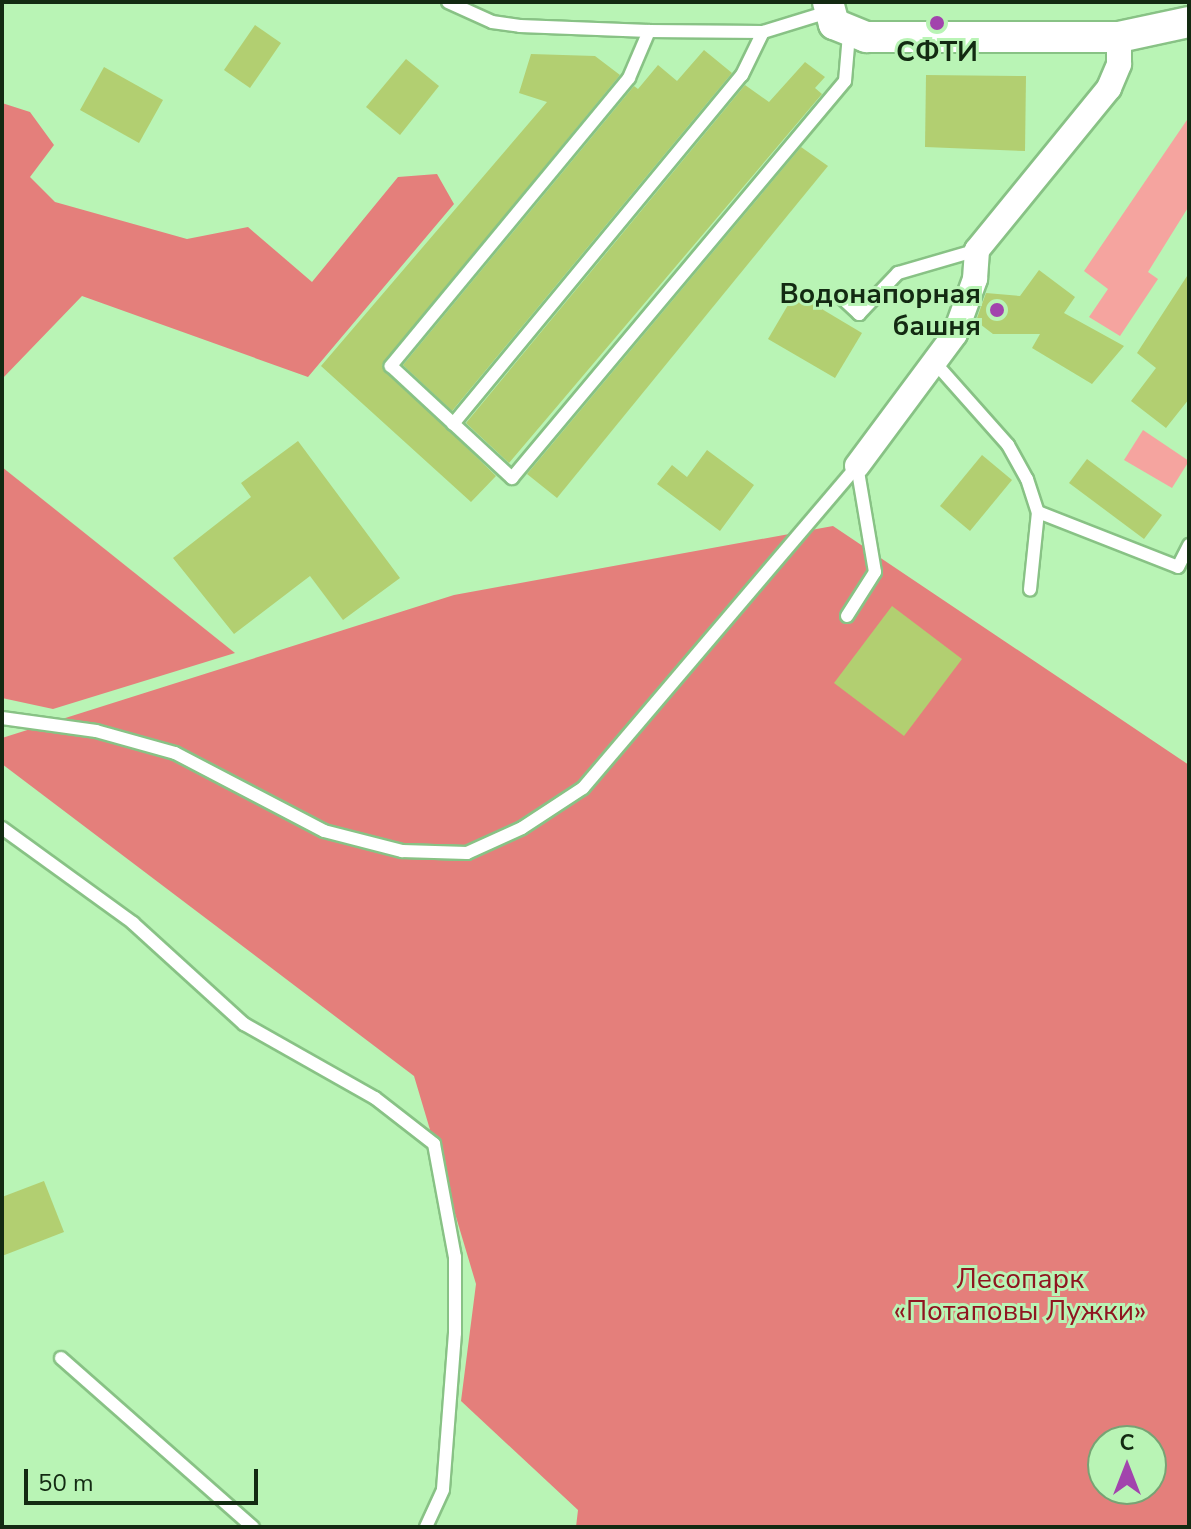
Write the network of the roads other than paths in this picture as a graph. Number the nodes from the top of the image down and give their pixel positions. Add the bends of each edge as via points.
1 (448, 2) edge
2 (828, 7) edge
3 (1189, 22) edge
4 (649, 31) junction
5 (763, 32) junction
6 (849, 34) junction
7 (1119, 37) junction
8 (977, 250) junction
9 (841, 297) dead end
10 (937, 365) junction
11 (453, 424) junction
12 (857, 466) junction
13 (1038, 512) junction
14 (1189, 545) edge
15 (1030, 590) dead end
16 (847, 616) dead end
17 (2, 718) edge
18 (2, 828) edge
19 (61, 1358) dead end
20 (253, 1527) edge
21 (426, 1527) edge

1 - 4 lane via 520,26
2 - 5 lane
2 - 6 street
3 - 7 street
4 - 5 lane
4 - 11 lane via 629,78 391,366
5 - 11 lane via 742,75
6 - 7 street
6 - 11 lane via 845,81 512,478
7 - 8 street via 1119,64 1109,88
8 - 9 lane via 898,273 859,314
8 - 10 street via 967,305
10 - 12 street
10 - 13 lane via 1008,445
12 - 16 lane via 875,572
12 - 17 lane via 583,788 522,828 467,853 402,851 324,831 175,753 96,731
13 - 14 lane via 1178,567
13 - 15 lane
18 - 21 lane via 133,923 244,1024 375,1098 434,1144 455,1257 455,1333 443,1490
19 - 20 lane

